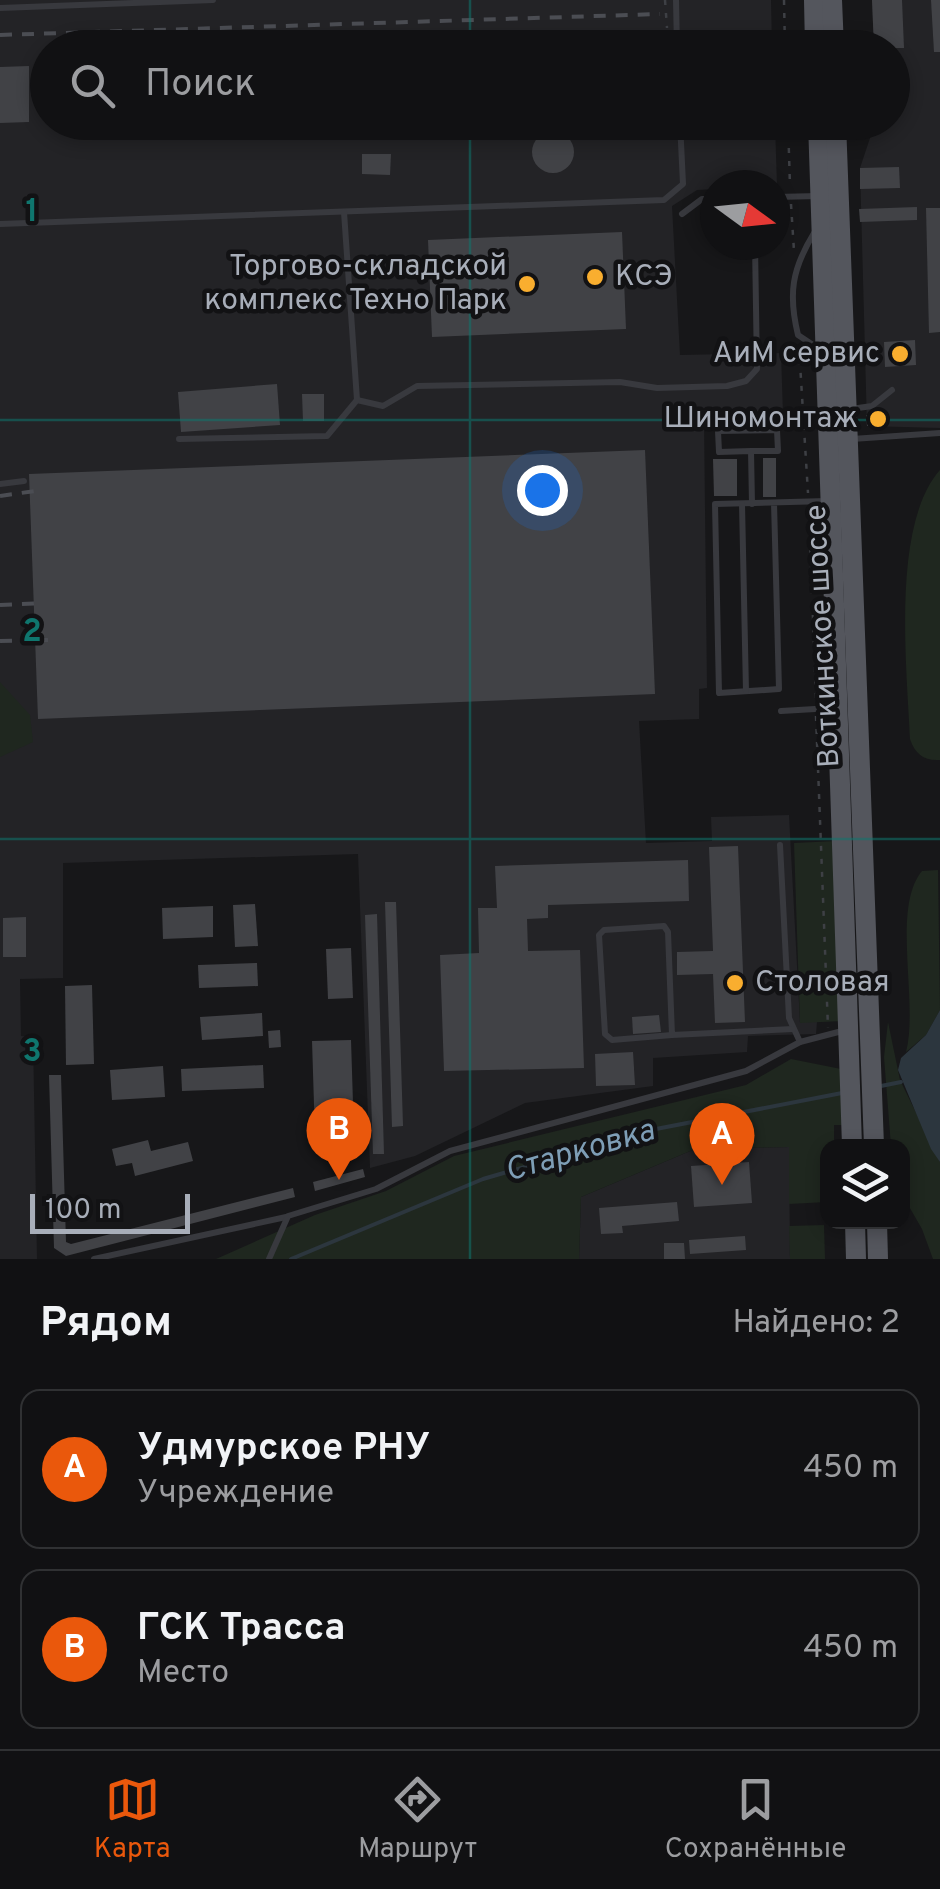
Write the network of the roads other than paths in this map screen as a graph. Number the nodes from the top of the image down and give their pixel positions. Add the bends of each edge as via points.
1 (212, 0) edge
2 (676, 0) edge
3 (814, 0) edge
4 (832, 0) edge
5 (0, 8) edge
6 (677, 30) edge
7 (815, 30) edge
8 (833, 30) edge
9 (681, 140) edge
10 (818, 140) edge
11 (836, 140) edge
12 (820, 196) junction
13 (790, 197) edge
14 (700, 200) edge
15 (344, 212) junction
16 (682, 214) dead end
17 (0, 224) edge
18 (820, 224) junction
19 (755, 260) edge
20 (833, 352) junction
21 (892, 390) dead end
22 (357, 400) junction
23 (844, 410) junction
24 (940, 434) edge
25 (179, 439) dead end
26 (846, 439) junction
27 (751, 451) junction
28 (24, 481) dead end
29 (0, 484) edge
30 (829, 501) junction
31 (774, 503) junction
32 (742, 504) junction
33 (752, 504) junction
34 (746, 691) junction
35 (837, 708) junction
36 (781, 711) dead end
37 (780, 845) dead end
38 (793, 1029) junction
39 (870, 1029) junction
40 (838, 1032) junction
41 (672, 1036) junction
42 (800, 1042) junction
43 (851, 1139) edge
44 (874, 1139) edge
45 (288, 1216) junction
46 (855, 1229) edge
47 (876, 1229) edge
48 (94, 1259) edge
49 (269, 1259) edge
50 (856, 1259) edge
51 (878, 1259) edge

1 - 5 lane
2 - 6 lane
3 - 7 main road
4 - 8 main road
9 - 15 lane via 682,184 664,200
10 - 12 main road, Воткинское шоссе
11 - 20 main road, Воткинское шоссе
12 - 13 lane
12 - 18 main road, Воткинское шоссе
14 - 16 lane
15 - 17 lane
15 - 22 lane
18 - 20 main road, Воткинское шоссе
18 - 20 lane via 795,264 791,293 798,335
19 - 22 lane via 757,368 746,381 657,388 620,382 416,386 383,406
20 - 23 main road, Воткинское шоссе
20 - 30 main road, Воткинское шоссе
21 - 23 lane via 872,406
22 - 25 lane via 327,436
23 - 26 main road, Воткинское шоссе
24 - 26 lane
26 - 30 main road, Воткинское шоссе
27 - 27 lane via 719,452 718,431 777,430 778,451
27 - 33 lane
28 - 29 lane
30 - 31 lane
30 - 35 main road, Воткинское шоссе
31 - 33 lane
31 - 34 lane via 779,688
32 - 33 lane
32 - 34 lane
32 - 34 lane via 715,504 715,523 719,694
35 - 36 lane
35 - 39 main road, Воткинское шоссе
35 - 40 main road, Воткинское шоссе
37 - 38 lane
38 - 41 lane
38 - 42 lane
39 - 40 lane
39 - 44 main road, Воткинское шоссе
40 - 42 lane
40 - 43 main road, Воткинское шоссе
41 - 41 lane via 668,932 664,926 604,930 599,935 605,1034 612,1040
42 - 45 lane via 746,1071 450,1151 376,1189
45 - 48 lane
45 - 49 lane
46 - 50 main road
47 - 51 main road

